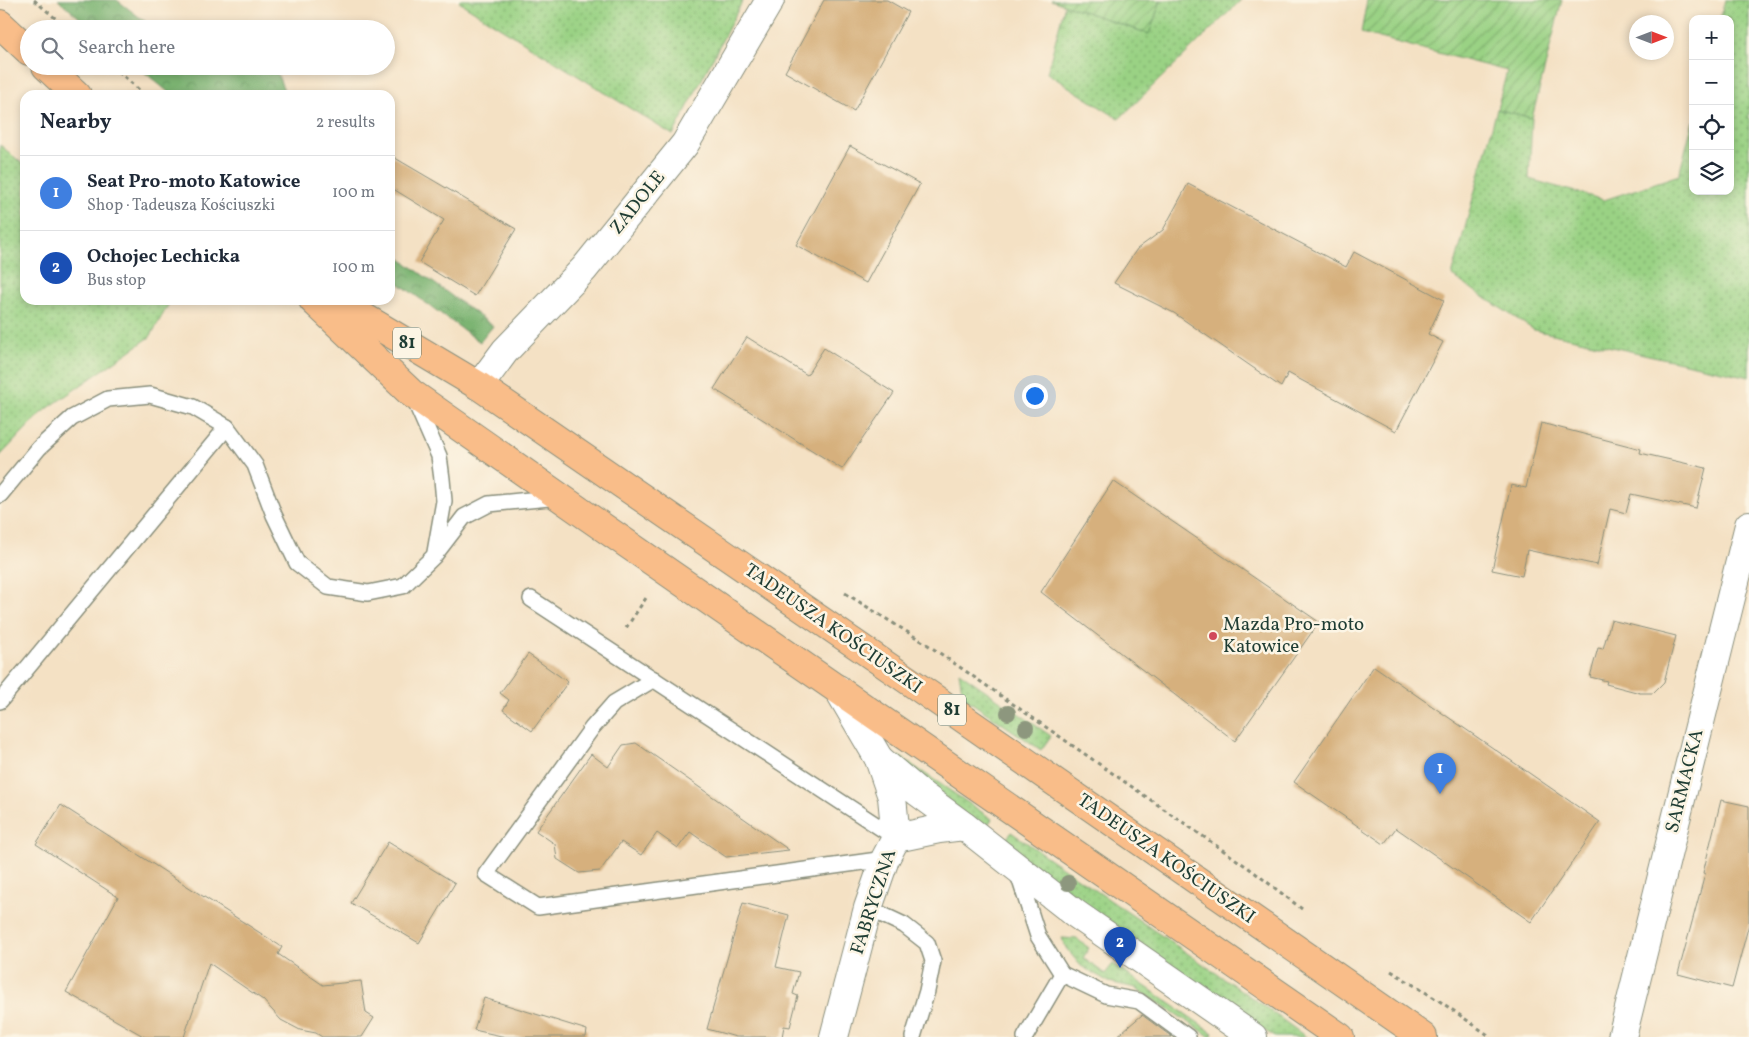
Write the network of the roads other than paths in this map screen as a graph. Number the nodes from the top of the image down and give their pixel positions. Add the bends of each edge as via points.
1 (770, 0) edge
2 (0, 24) edge
3 (20, 43) edge
4 (56, 75) edge
5 (72, 90) edge
6 (317, 305) edge
7 (343, 305) edge
8 (479, 386) junction
9 (411, 393) junction
10 (227, 428) junction
11 (0, 495) edge
12 (560, 496) junction
13 (1749, 525) edge
14 (434, 556) junction
15 (531, 599) dead end
16 (654, 679) junction
17 (838, 689) junction
18 (0, 701) edge
19 (879, 759) junction
20 (964, 826) junction
21 (890, 849) junction
22 (1016, 867) junction
23 (868, 908) junction
24 (1062, 974) junction
25 (834, 1037) edge
26 (913, 1037) edge
27 (1025, 1037) edge
28 (1188, 1037) edge
29 (1253, 1037) edge
30 (1340, 1037) edge
31 (1423, 1037) edge
32 (1622, 1037) edge

1 - 8 street, ZADOLE via 685,144 584,269 505,351
2 - 3 main road
4 - 5 main road
6 - 9 main road, 81
7 - 8 main road, TADEUSZA KOŚCIUSZKI / 81
8 - 31 main road, TADEUSZA KOŚCIUSZKI / 81
9 - 12 main road, 81
9 - 14 lane via 439,456 444,501
10 - 11 lane via 193,407 150,395 108,399 65,424 39,448
10 - 14 lane via 254,465 297,563 328,587 368,593 403,586
10 - 18 lane
12 - 14 lane via 490,504 464,517
12 - 17 main road, 81
13 - 32 street, SARMACKA
15 - 16 lane
16 - 21 lane
16 - 21 lane via 614,702 486,874 538,908
17 - 19 street, FABRYCZNA
17 - 30 main road, 81
19 - 20 street
19 - 21 street, FABRYCZNA via 892,797
20 - 21 street via 939,829
20 - 22 street
21 - 23 street, FABRYCZNA
22 - 24 lane via 1038,936
22 - 29 street via 1076,914
23 - 25 street, FABRYCZNA
23 - 26 lane via 904,925 927,943 933,961
24 - 27 lane
24 - 28 lane via 1106,995 1139,1001

